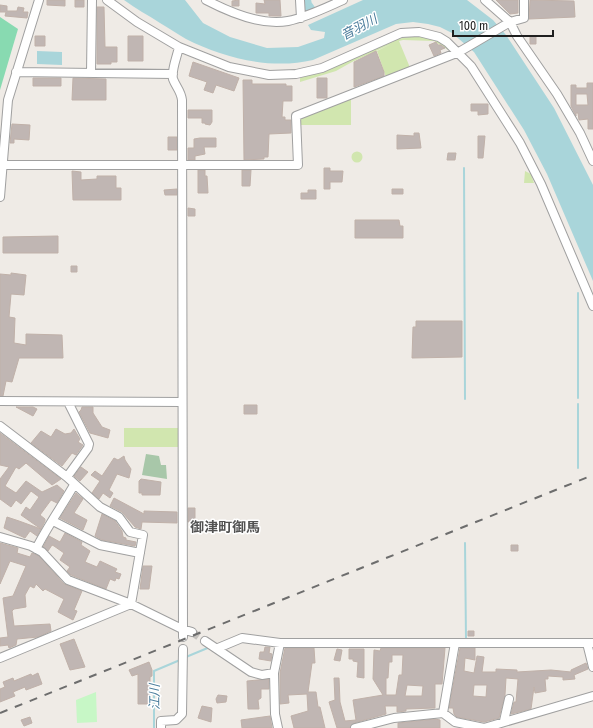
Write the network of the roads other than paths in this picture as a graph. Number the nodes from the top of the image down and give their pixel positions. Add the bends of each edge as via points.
1 (39, 0) edge
2 (92, 0) edge
3 (107, 0) edge
4 (206, 0) edge
5 (300, 0) edge
6 (343, 0) edge
7 (485, 0) edge
8 (524, 0) edge
9 (301, 18) junction
10 (509, 23) junction
11 (179, 47) junction
12 (460, 51) junction
13 (16, 72) junction
14 (91, 73) junction
15 (173, 74) junction
16 (593, 161) edge
17 (1, 165) edge
18 (182, 165) junction
19 (0, 197) edge
20 (593, 306) edge
21 (0, 401) edge
22 (68, 402) junction
23 (182, 402) junction
24 (0, 426) edge
25 (67, 477) junction
26 (74, 485) junction
27 (53, 521) junction
28 (0, 537) edge
29 (36, 549) junction
30 (140, 553) junction
31 (131, 604) junction
32 (192, 632) tunnel mouth
33 (183, 633) junction
34 (205, 641) tunnel mouth
35 (280, 643) junction
36 (455, 643) junction
37 (590, 643) edge
38 (218, 648) junction
39 (183, 649) dead end
40 (0, 658) edge
41 (593, 667) edge
42 (274, 674) junction
43 (593, 696) edge
44 (509, 699) dead end
45 (443, 713) junction
46 (504, 721) junction
47 (162, 728) edge
48 (278, 728) edge
49 (355, 728) edge
50 (484, 728) edge

1 - 13 street
2 - 14 street
3 - 11 street via 137,22
4 - 9 street via 227,10 267,21 286,22
5 - 9 street
6 - 9 street
7 - 10 street
8 - 10 street via 524,18
10 - 12 street
10 - 16 street via 560,100
11 - 12 street via 229,67 269,75 296,74 322,68 401,33 419,32 439,37
11 - 15 street
12 - 18 street via 296,116 298,165
12 - 20 street via 527,155
13 - 14 street
13 - 17 street via 8,100
14 - 15 street
15 - 18 street via 181,93
17 - 18 street
17 - 19 street
18 - 23 street
21 - 22 street
22 - 23 street
22 - 25 street via 89,444
23 - 33 street
24 - 25 street
25 - 26 street
26 - 27 street
26 - 30 street via 100,507 120,517 130,532 143,535
27 - 29 street
27 - 30 street via 100,545
28 - 29 street
29 - 31 street via 52,561 68,580
30 - 31 street
31 - 33 street
31 - 40 street
32 - 33 street
34 - 38 street
35 - 36 street
35 - 38 street via 242,638
35 - 42 street
36 - 37 street
36 - 45 street
37 - 41 street
38 - 42 street via 251,672 262,675
39 - 47 street via 182,714 176,720 162,721
42 - 48 street
43 - 46 street
44 - 46 street
45 - 49 street via 394,718
45 - 50 street via 455,722
46 - 50 street

